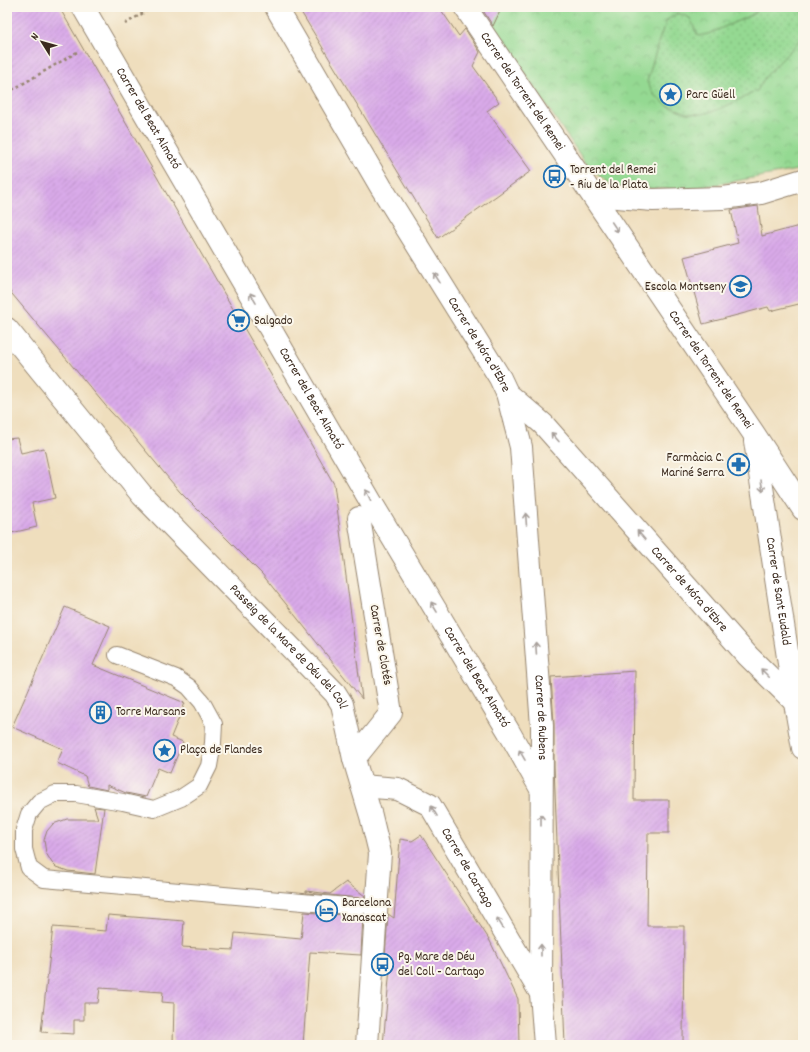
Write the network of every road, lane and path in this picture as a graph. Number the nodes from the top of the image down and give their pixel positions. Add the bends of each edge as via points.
1 (83, 7) edge
2 (153, 7) edge
3 (276, 7) edge
4 (466, 7) edge
5 (121, 26) dead end
6 (79, 50) dead end
7 (7, 93) edge
8 (803, 180) edge
9 (593, 195) junction
10 (7, 329) edge
11 (507, 393) junction
12 (754, 434) junction
13 (803, 509) edge
14 (359, 518) dead end
15 (118, 655) dead end
16 (799, 706) edge
17 (803, 748) edge
18 (354, 759) junction
19 (362, 786) junction
20 (541, 789) junction
21 (359, 907) dead end
22 (541, 993) junction
23 (367, 1045) edge
24 (545, 1045) edge

20 -> 1 street, Carrer del Beat Almató
2 - 5 path
11 -> 3 street, Carrer de Móra d'Ebre via 381,187
4 - 9 street, Carrer del Torrent del Remei
6 - 7 path
8 - 9 street via 761,193 723,198 653,200
9 -> 12 street, Carrer del Torrent del Remei
10 - 18 street, Passeig de la Mare de Déu del Coll via 142,496 335,693 342,704
16 -> 11 street, Carrer de Móra d'Ebre via 748,656 543,424
20 -> 11 street, Carrer de Rubens via 542,726 521,447
12 - 13 street, Carrer del Torrent del Remei
12 -> 16 street, Carrer de Sant Eudald
14 - 18 street, Carrer de Clotés via 391,713
15 - 21 lane via 176,678 189,687 202,702 214,724 209,766 199,786 181,798 154,809 76,794 55,794 39,802 29,814 24,830 24,849 29,868 44,879
16 - 17 street, Carrer de Sant Eudald
18 - 19 street, Passeig de la Mare de Déu del Coll
22 -> 19 street, Carrer de Cartago via 430,805 398,789
19 - 23 street, Passeig de la Mare de Déu del Coll via 380,852
22 -> 20 street, Carrer de Rubens
22 - 24 street, Carrer de Rubens

